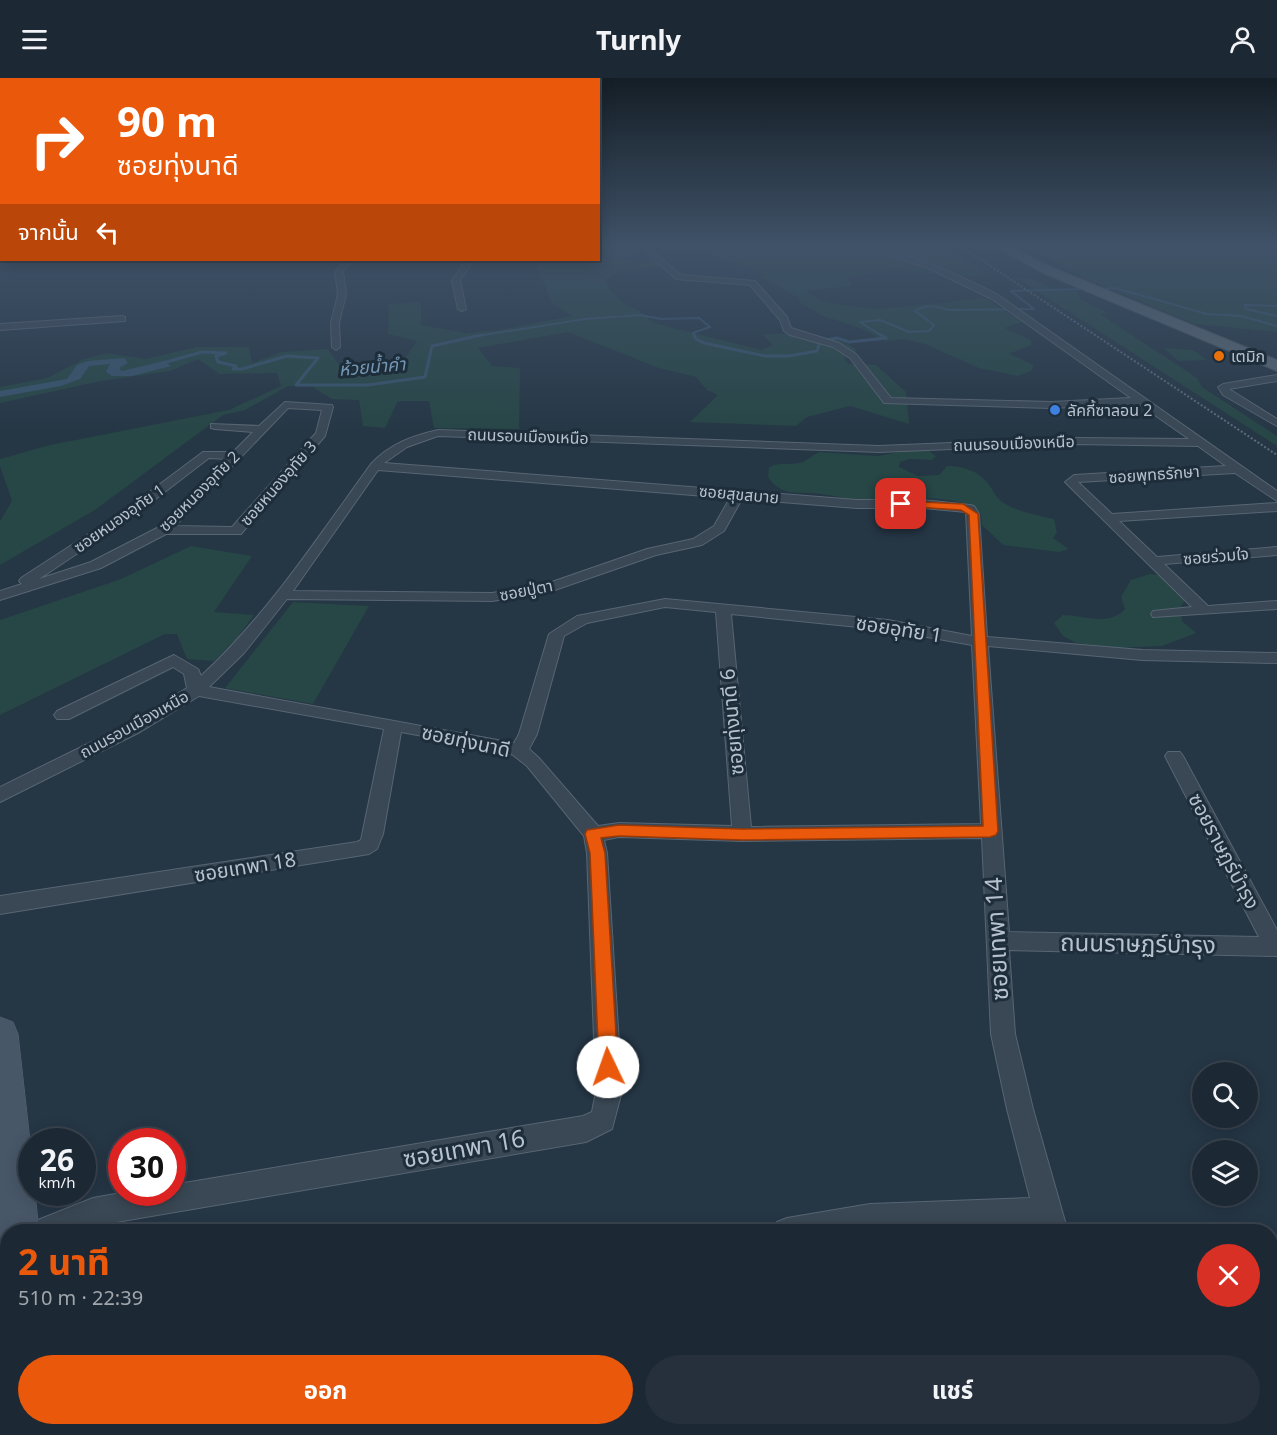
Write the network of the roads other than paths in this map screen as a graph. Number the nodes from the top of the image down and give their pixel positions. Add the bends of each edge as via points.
1 (339, 307) edge
2 (774, 307) edge
3 (1012, 307) edge
4 (1137, 307) edge
5 (122, 319) dead end
6 (0, 327) edge
7 (336, 347) dead end
8 (1277, 366) edge
9 (1277, 378) edge
10 (1142, 401) junction
11 (285, 405) joint
12 (1277, 423) edge
13 (215, 426) dead end
14 (261, 429) junction
15 (1201, 444) junction
16 (236, 456) junction
17 (375, 466) junction
18 (1237, 469) junction
19 (738, 494) junction
20 (1277, 496) edge
21 (1277, 507) edge
22 (1109, 518) junction
23 (164, 530) junction
24 (1277, 551) edge
25 (1155, 561) junction
26 (2, 595) edge
27 (283, 596) junction
28 (1277, 604) edge
29 (723, 609) junction
30 (1204, 610) junction
31 (1158, 614) dead end
32 (980, 640) junction
33 (1277, 658) edge
34 (196, 690) junction
35 (63, 715) dead end
36 (393, 727) junction
37 (519, 751) junction
38 (1174, 756) dead end
39 (0, 795) edge
40 (990, 831) junction
41 (593, 834) junction
42 (742, 834) junction
43 (0, 905) edge
44 (999, 941) junction
45 (1276, 947) edge
46 (0, 1034) edge
47 (1052, 1221) edge
48 (17, 1224) edge
49 (63, 1224) edge
50 (834, 1224) edge

1 - 7 street
2 - 10 street via 793,333 830,344 852,356 888,401 1051,405
3 - 10 street
4 - 8 main road
5 - 6 street
9 - 12 street via 1223,387
10 - 15 street
11 - 14 street, ซอยหนองอุทัย 2
11 - 23 street, ซอยหนองอุทัย 3 via 328,407 321,434 236,531
13 - 14 street
14 - 16 street, ซอยหนองอุทัย 2
15 - 17 street, ถนนรอบเมืองเหนือ via 1064,441 879,449 438,433 402,443
15 - 18 street
16 - 23 street, ซอยหนองอุทัย 2
16 - 26 street, ซอยหนองอุทัย 1 via 207,454 128,514
17 - 19 street, ซอยสุขสบาย
17 - 27 street, ถนนรอบเมืองเหนือ
18 - 20 street
18 - 22 street, ซอยพุทธรักษา via 1074,479 1071,482
19 - 27 street, ซอยปู่ตา via 719,528 697,542 652,552 549,588 492,597
19 - 32 street, ซอยสุขสบาย via 970,509
21 - 22 street
22 - 25 street
23 - 26 street, ซอยหนองอุทัย 2 via 96,565
24 - 25 street, ซอยร่วมใจ
25 - 30 street
27 - 34 street, ถนนรอบเมืองเหนือ via 238,650
28 - 30 street
29 - 32 street, ซอยอุทัย 1 via 888,625
29 - 37 street, ซอยอุทัย 1 via 665,603 582,619 557,634 528,734
29 - 42 street, ซอยทุ่งนาดี 6
30 - 31 street
32 - 33 street, ซอยอุทัย 1 via 1142,654
32 - 40 street, ซอยเทพา 14
34 - 35 street via 192,672 174,660
34 - 36 street, ซอยทุ่งนาดี
34 - 39 street, ถนนรอบเมืองเหนือ via 134,728
36 - 37 street, ซอยทุ่งนาดี via 482,740
36 - 43 street, ซอยเทพา 18 via 373,834 370,844 362,849
37 - 41 street, ซอยทุ่งนาดี via 533,762
38 - 45 street, ซอยราษฏร์บำรุง
40 - 42 street
40 - 44 street, ซอยเทพา 14
41 - 42 street via 619,830
41 - 49 street, ซอยเทพา 16 via 609,1091 603,1120 586,1129 93,1212
44 - 45 street, ถนนราษฏร์บำรุง
44 - 47 street, ซอยเทพา 14 via 997,984 1003,1033
46 - 48 street
47 - 50 street via 870,1218

